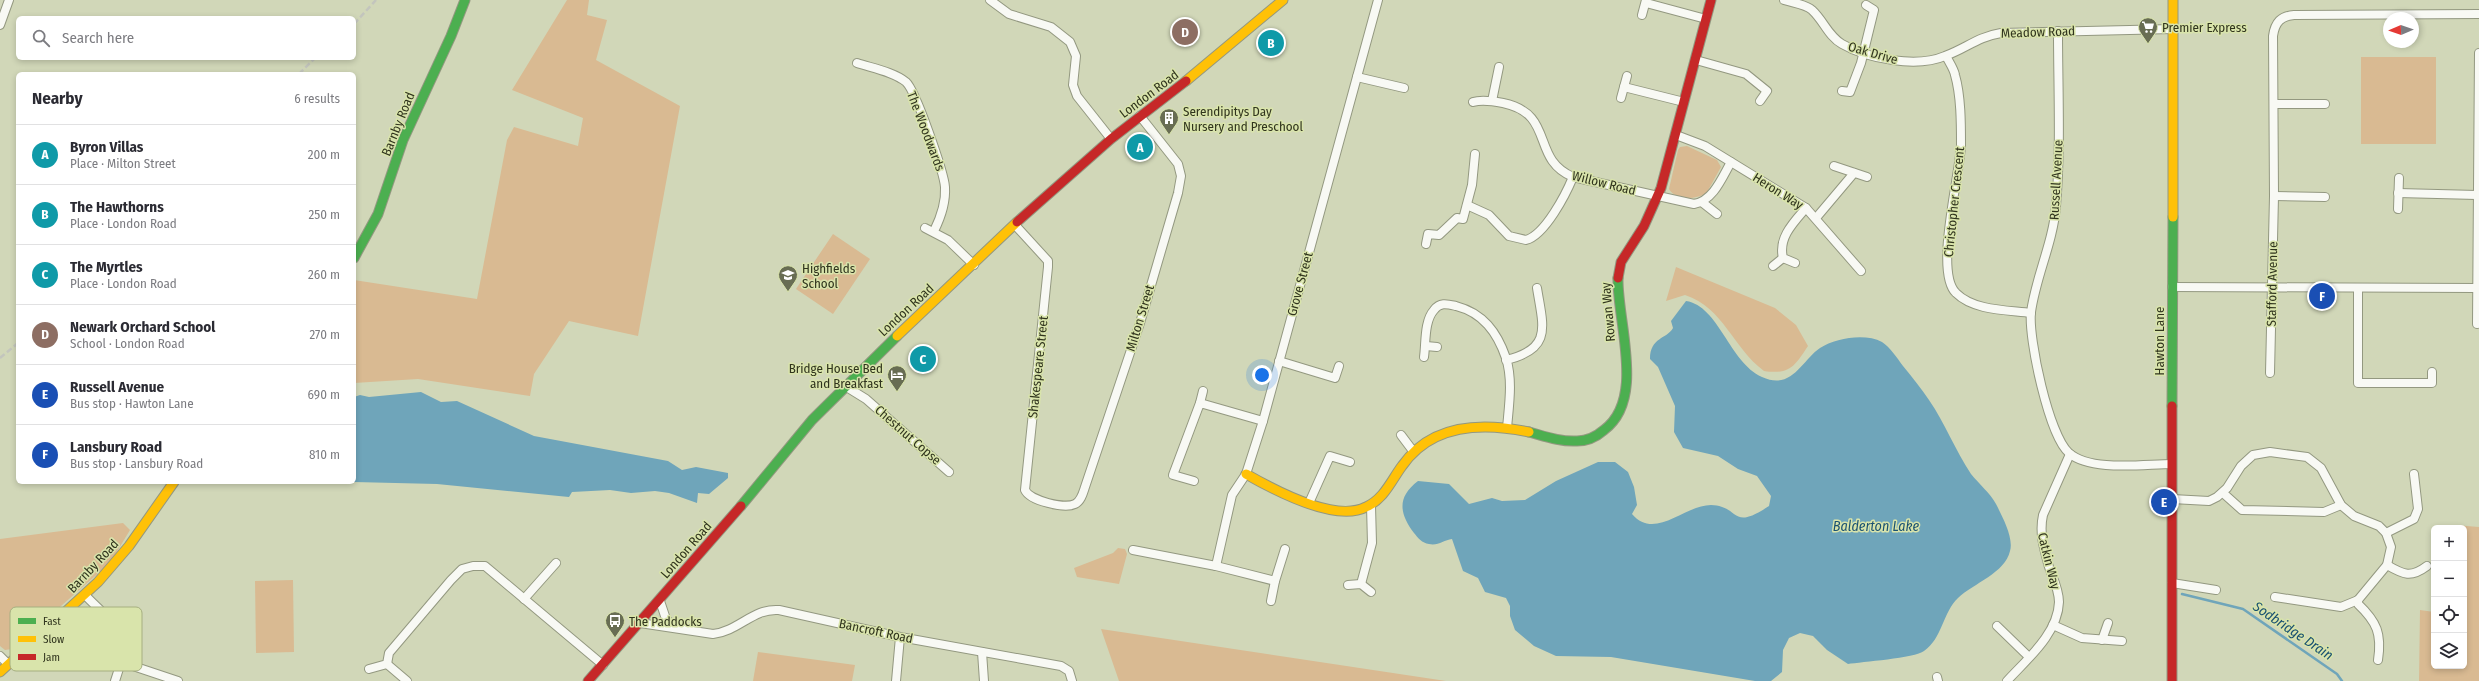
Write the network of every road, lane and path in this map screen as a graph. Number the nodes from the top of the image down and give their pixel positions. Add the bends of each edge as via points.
1 (9, 0) edge
2 (465, 0) edge
3 (990, 0) edge
4 (1283, 0) edge
5 (1378, 0) edge
6 (1711, 0) edge
7 (1784, 0) edge
8 (2173, 0) edge
9 (1646, 1) edge
10 (1866, 5) dead end
11 (2479, 14) edge
12 (1642, 15) dead end
13 (1706, 19) junction
14 (0, 25) edge
15 (2173, 29) junction
16 (2058, 31) junction
17 (1864, 52) junction
18 (2479, 53) edge
19 (1946, 56) junction
20 (1696, 60) junction
21 (1908, 62) joint
22 (857, 63) dead end
23 (1499, 67) dead end
24 (1357, 76) junction
25 (1627, 76) dead end
26 (2479, 83) edge
27 (1624, 87) junction
28 (1404, 88) dead end
29 (1621, 98) dead end
30 (1855, 100) dead end
31 (1492, 101) junction
32 (1760, 101) dead end
33 (1473, 102) dead end
34 (1684, 102) junction
35 (2274, 104) junction
36 (2324, 104) dead end
37 (1140, 116) junction
38 (1676, 135) junction
39 (1111, 139) junction
40 (1475, 154) dead end
41 (1731, 162) junction
42 (1834, 166) dead end
43 (1854, 173) junction
44 (1573, 177) junction
45 (1867, 177) dead end
46 (2399, 178) dead end
47 (2398, 193) junction
48 (2477, 195) junction
49 (1658, 196) junction
50 (2274, 196) junction
51 (2325, 196) dead end
52 (1703, 203) junction
53 (1467, 205) junction
54 (1806, 208) junction
55 (2398, 209) dead end
56 (1717, 214) dead end
57 (1816, 218) junction
58 (1016, 225) junction
59 (925, 228) dead end
60 (934, 231) junction
61 (2478, 242) edge
62 (1426, 244) dead end
63 (356, 254) edge
64 (1783, 258) junction
65 (1795, 263) dead end
66 (974, 265) junction
67 (1773, 266) dead end
68 (1861, 271) dead end
69 (2172, 287) junction
70 (2272, 287) junction
71 (1537, 288) dead end
72 (2358, 288) junction
73 (2476, 288) junction
74 (2031, 313) junction
75 (2477, 324) dead end
76 (1426, 346) junction
77 (1437, 347) dead end
78 (1424, 357) dead end
79 (1506, 360) junction
80 (1279, 361) junction
81 (1338, 366) dead end
82 (2270, 372) dead end
83 (2432, 372) dead end
84 (845, 386) junction
85 (1203, 391) dead end
86 (1200, 403) junction
87 (1262, 420) junction
88 (1506, 428) junction
89 (1401, 435) dead end
90 (1413, 451) junction
91 (2070, 454) junction
92 (1350, 462) dead end
93 (2172, 464) junction
94 (949, 472) dead end
95 (1246, 474) junction
96 (2414, 474) dead end
97 (1194, 481) dead end
98 (173, 484) edge
99 (2223, 493) junction
100 (2172, 498) junction
101 (1051, 503) joint
102 (1309, 503) junction
103 (2341, 505) junction
104 (1371, 506) junction
105 (2386, 533) junction
106 (1285, 549) dead end
107 (1133, 550) dead end
108 (556, 563) dead end
109 (2387, 565) junction
110 (1216, 566) junction
111 (2427, 566) dead end
112 (1275, 581) junction
113 (2172, 583) junction
114 (1361, 584) junction
115 (1348, 585) dead end
116 (2216, 590) dead end
117 (1371, 592) dead end
118 (84, 595) junction
119 (2275, 597) dead end
120 (524, 599) junction
121 (2358, 600) junction
122 (660, 601) junction
123 (1271, 601) dead end
124 (71, 607) edge
125 (96, 607) edge
126 (640, 623) junction
127 (2108, 623) dead end
128 (2053, 625) junction
129 (1997, 626) dead end
130 (676, 627) junction
131 (900, 637) junction
132 (2102, 640) junction
133 (2122, 641) dead end
134 (982, 652) junction
135 (0, 656) edge
136 (2029, 656) junction
137 (2378, 660) dead end
138 (8, 664) joint
139 (387, 664) junction
140 (603, 665) junction
141 (142, 669) edge
142 (369, 669) dead end
143 (118, 671) edge
144 (0, 672) edge
145 (115, 681) edge
146 (178, 681) edge
147 (406, 681) edge
148 (588, 681) edge
149 (896, 681) edge
150 (984, 681) edge
151 (1072, 681) edge
152 (2007, 681) edge
153 (2172, 681) edge

1 - 14 street
2 - 63 street, Barnby Road via 403,140 378,214
3 - 39 street via 1009,14 1052,27 1070,42 1076,56 1073,85 1077,96
4 - 37 street, London Road via 1218,56
5 - 24 street, Grove Street
6 - 13 street, Rowan Way
7 - 17 street, Oak Drive via 1808,7 1837,41
8 - 15 street, Hawton Lane
9 - 12 street
9 - 13 street
10 - 17 street via 1878,9
11 - 35 street, Stafford Avenue via 2284,16 2277,22 2274,30
13 - 20 street, Rowan Way
15 - 16 street, Meadow Road
15 - 69 street, Hawton Lane
16 - 19 street, Meadow Road via 1989,35
16 - 74 street, Russell Avenue via 2056,208 2049,249
17 - 21 street, Oak Drive
17 - 30 street via 1846,92
18 - 26 street
19 - 21 street, Meadow Road
19 - 74 street, Christopher Crescent via 1955,75 1961,146 1951,212 1948,280 1955,293 1968,302
20 - 32 street via 1746,74 1767,91
20 - 34 street, Rowan Way
22 - 60 street, The Woodwards via 906,82 914,96 945,186 943,211
23 - 31 street
24 - 28 street
24 - 80 street, Grove Street
25 - 27 street
26 - 48 street
27 - 29 street
27 - 34 street
31 - 33 street, Willow Road
31 - 44 street, Willow Road via 1520,107 1530,115 1540,129 1549,158 1559,169
34 - 38 street, Rowan Way
35 - 36 street
35 - 50 street, Stafford Avenue
37 - 39 street, London Road
37 - 101 street, Milton Street via 1178,164 1181,176 1178,193 1140,323 1083,493 1076,504
38 - 41 street, Heron Way via 1704,146
38 - 49 street, Rowan Way
39 - 58 street, London Road via 1056,186
40 - 53 street
41 - 52 street via 1711,195
41 - 54 street, Heron Way
42 - 43 street
43 - 45 street
43 - 57 street
44 - 49 street, Willow Road
44 - 53 street via 1546,222 1535,236 1526,240 1509,236 1489,215
46 - 47 street
47 - 48 street
47 - 55 street
48 - 61 street
49 - 52 street, Willow Road via 1683,202
49 - 88 street, Rowan Way via 1640,233 1620,261 1617,288 1627,377 1623,402 1616,418 1606,430 1577,442
50 - 51 street
50 - 70 street, Stafford Avenue
52 - 56 street
53 - 62 street via 1463,219 1457,218 1439,234 1428,234
54 - 57 street, Heron Way
54 - 64 street via 1783,240
57 - 68 street, Heron Way
58 - 66 street, London Road
58 - 101 street, Shakespeare Street via 1048,261 1046,305 1025,490 1034,500
59 - 60 street
60 - 66 street via 954,244
61 - 73 street
64 - 65 street
64 - 67 street
66 - 84 street, London Road
69 - 70 street
69 - 93 street, Hawton Lane
70 - 72 street
70 - 82 street, Stafford Avenue
71 - 79 street via 1542,294 1539,341 1529,353
72 - 73 street
72 - 83 street via 2358,383 2432,383
73 - 75 street
74 - 91 street, Russell Avenue via 2050,416 2059,440
76 - 77 street
76 - 78 street
76 - 79 street via 1430,315 1440,305 1450,304 1480,316 1496,335
79 - 88 street via 1510,389
80 - 81 street via 1335,378
80 - 87 street, Grove Street
84 - 94 street, Chestnut Copse via 866,399
84 - 122 street, London Road via 812,420
85 - 86 street
86 - 87 street
86 - 97 street via 1173,475
87 - 95 street, Grove Street
88 - 90 street, Rowan Way via 1460,428 1442,433
89 - 90 street
90 - 104 street, Rowan Way
91 - 93 street, Russell Avenue via 2080,460 2096,464
91 - 128 street, Catkin Way via 2043,515 2041,526 2058,598
92 - 102 street via 1330,456
93 - 100 street, Hawton Lane
95 - 102 street via 1274,491
95 - 110 street, Grove Street via 1232,495
96 - 105 street via 2418,509 2414,519
98 - 118 street, Barnby Road via 112,567
99 - 100 street via 2209,501
99 - 103 street via 2242,510 2324,512
99 - 103 street via 2246,460 2253,455 2270,452 2307,457 2315,462 2334,488
100 - 113 street, Hawton Lane
102 - 104 street via 1330,510 1348,511
103 - 105 street via 2354,516 2379,526
104 - 114 street via 1372,543
105 - 109 street via 2391,547
106 - 112 street
107 - 110 street
108 - 120 street
109 - 111 street via 2401,573 2416,574
109 - 121 street
110 - 112 street
112 - 123 street
113 - 116 street
113 - 153 street, Hawton Lane
114 - 115 street
114 - 117 street
118 - 124 street, Barnby Road
118 - 125 street
119 - 121 street via 2341,607
120 - 139 street via 485,566 462,569 389,652
120 - 140 street
121 - 137 street via 2358,604 2376,626 2381,642
122 - 126 street, London Road
122 - 130 street via 666,619
126 - 130 street, Bancroft Road
126 - 140 street, London Road
127 - 132 street
128 - 132 street via 2082,638
128 - 136 street, Catkin Way
129 - 136 street
130 - 131 street, Bancroft Road via 713,634 723,633 757,613 771,610
131 - 134 street, Bancroft Road
131 - 149 street
132 - 133 street
134 - 150 street
134 - 151 street, Bancroft Road via 1063,666
135 - 138 street
136 - 152 street, Catkin Way
138 - 144 street, Barnby Road
139 - 142 street
139 - 147 street
140 - 148 street, London Road
141 - 146 street
143 - 145 street

